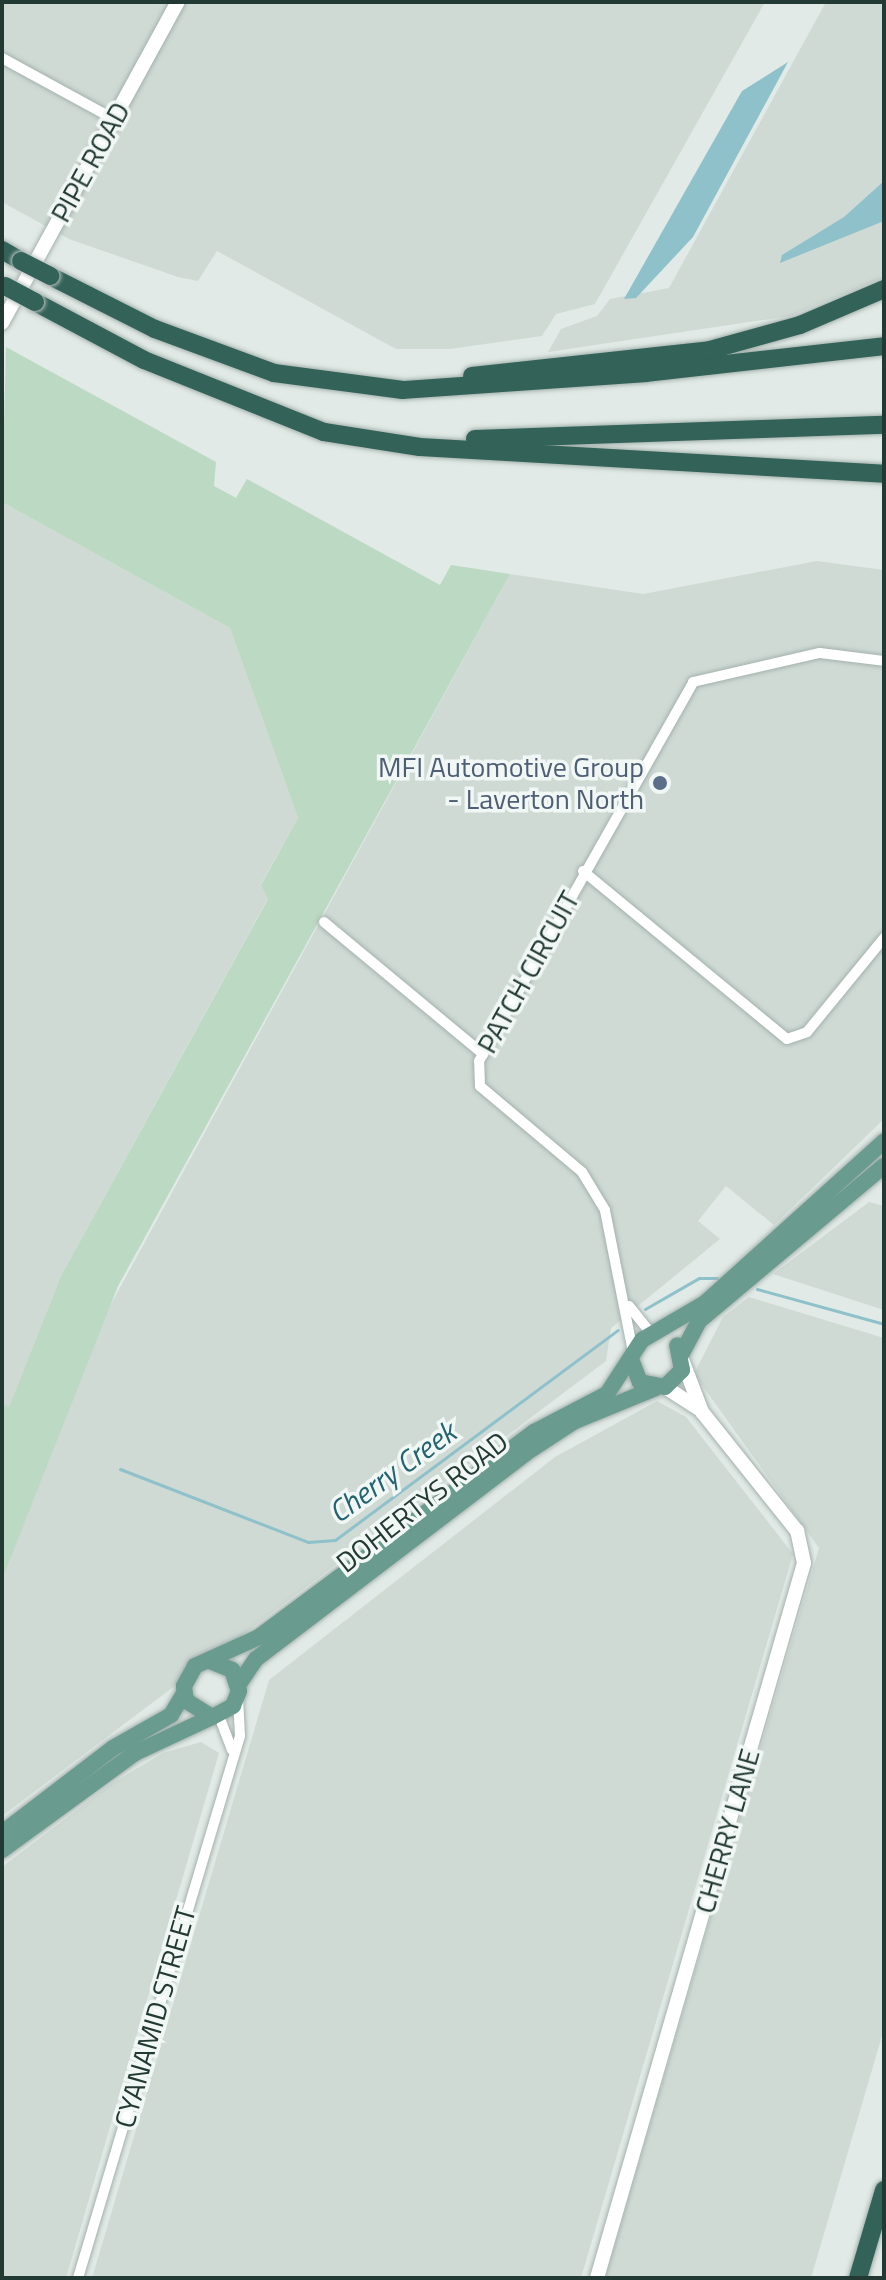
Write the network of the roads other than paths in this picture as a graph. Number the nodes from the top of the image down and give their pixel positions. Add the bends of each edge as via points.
1 (178, 2) edge
2 (2, 58) edge
3 (114, 119) junction
4 (2, 250) edge
5 (4, 285) edge
6 (884, 289) edge
7 (2, 323) edge
8 (884, 346) edge
9 (274, 373) junction
10 (263, 408) junction
11 (884, 425) edge
12 (884, 474) edge
13 (884, 661) edge
14 (583, 871) junction
15 (324, 922) dead end
16 (884, 938) edge
17 (483, 1054) junction
18 (884, 1141) edge
19 (884, 1166) edge
20 (628, 1304) junction
21 (654, 1336) junction
22 (632, 1355) junction
23 (683, 1358) junction
24 (660, 1387) junction
25 (702, 1412) junction
26 (210, 1661) junction
27 (238, 1691) junction
28 (184, 1693) junction
29 (215, 1716) junction
30 (232, 1756) junction
31 (2, 1833) edge
32 (2, 1850) edge
33 (884, 2190) edge
34 (78, 2278) edge
35 (597, 2278) edge
36 (858, 2278) edge

1 - 3 street, PIPE ROAD
2 - 3 street
3 - 7 street, PIPE ROAD
4 - 9 highway, bridge via 155,329
5 - 10 highway, bridge via 144,360
6 - 9 highway via 757,339 685,353 406,380
8 - 9 highway via 469,388 403,390
10 - 11 highway via 327,425 472,439
10 - 12 highway via 324,432 420,447
13 - 14 street, PATCH CIRCUIT via 820,653 693,682
14 - 16 street, PATCH CIRCUIT via 787,1039 807,1032
14 - 17 street, PATCH CIRCUIT
15 - 17 street
17 - 20 street, PATCH CIRCUIT via 480,1086 582,1172 605,1210
18 - 21 main road via 705,1303
19 - 23 main road via 699,1321
20 - 21 street, PATCH CIRCUIT
20 - 22 street, PATCH CIRCUIT
21 - 22 main road, DOHERTYS ROAD
21 - 23 main road
22 - 24 main road via 640,1382
22 - 26 main road, DOHERTYS ROAD via 607,1394 534,1432 259,1637
23 - 24 main road
23 - 25 street, CHERRY LANE
24 - 25 street, CHERRY LANE
24 - 27 main road, DOHERTYS ROAD via 575,1421 532,1449 256,1659
25 - 35 street, CHERRY LANE via 797,1531 804,1563
26 - 27 main road via 226,1665
26 - 28 main road via 190,1671
27 - 29 main road
27 - 30 street, CYANAMID STREET via 242,1725
28 - 29 main road via 190,1708
28 - 31 main road via 171,1715 113,1748
29 - 30 street
29 - 32 main road via 135,1753
30 - 34 street, CYANAMID STREET
33 - 36 highway

